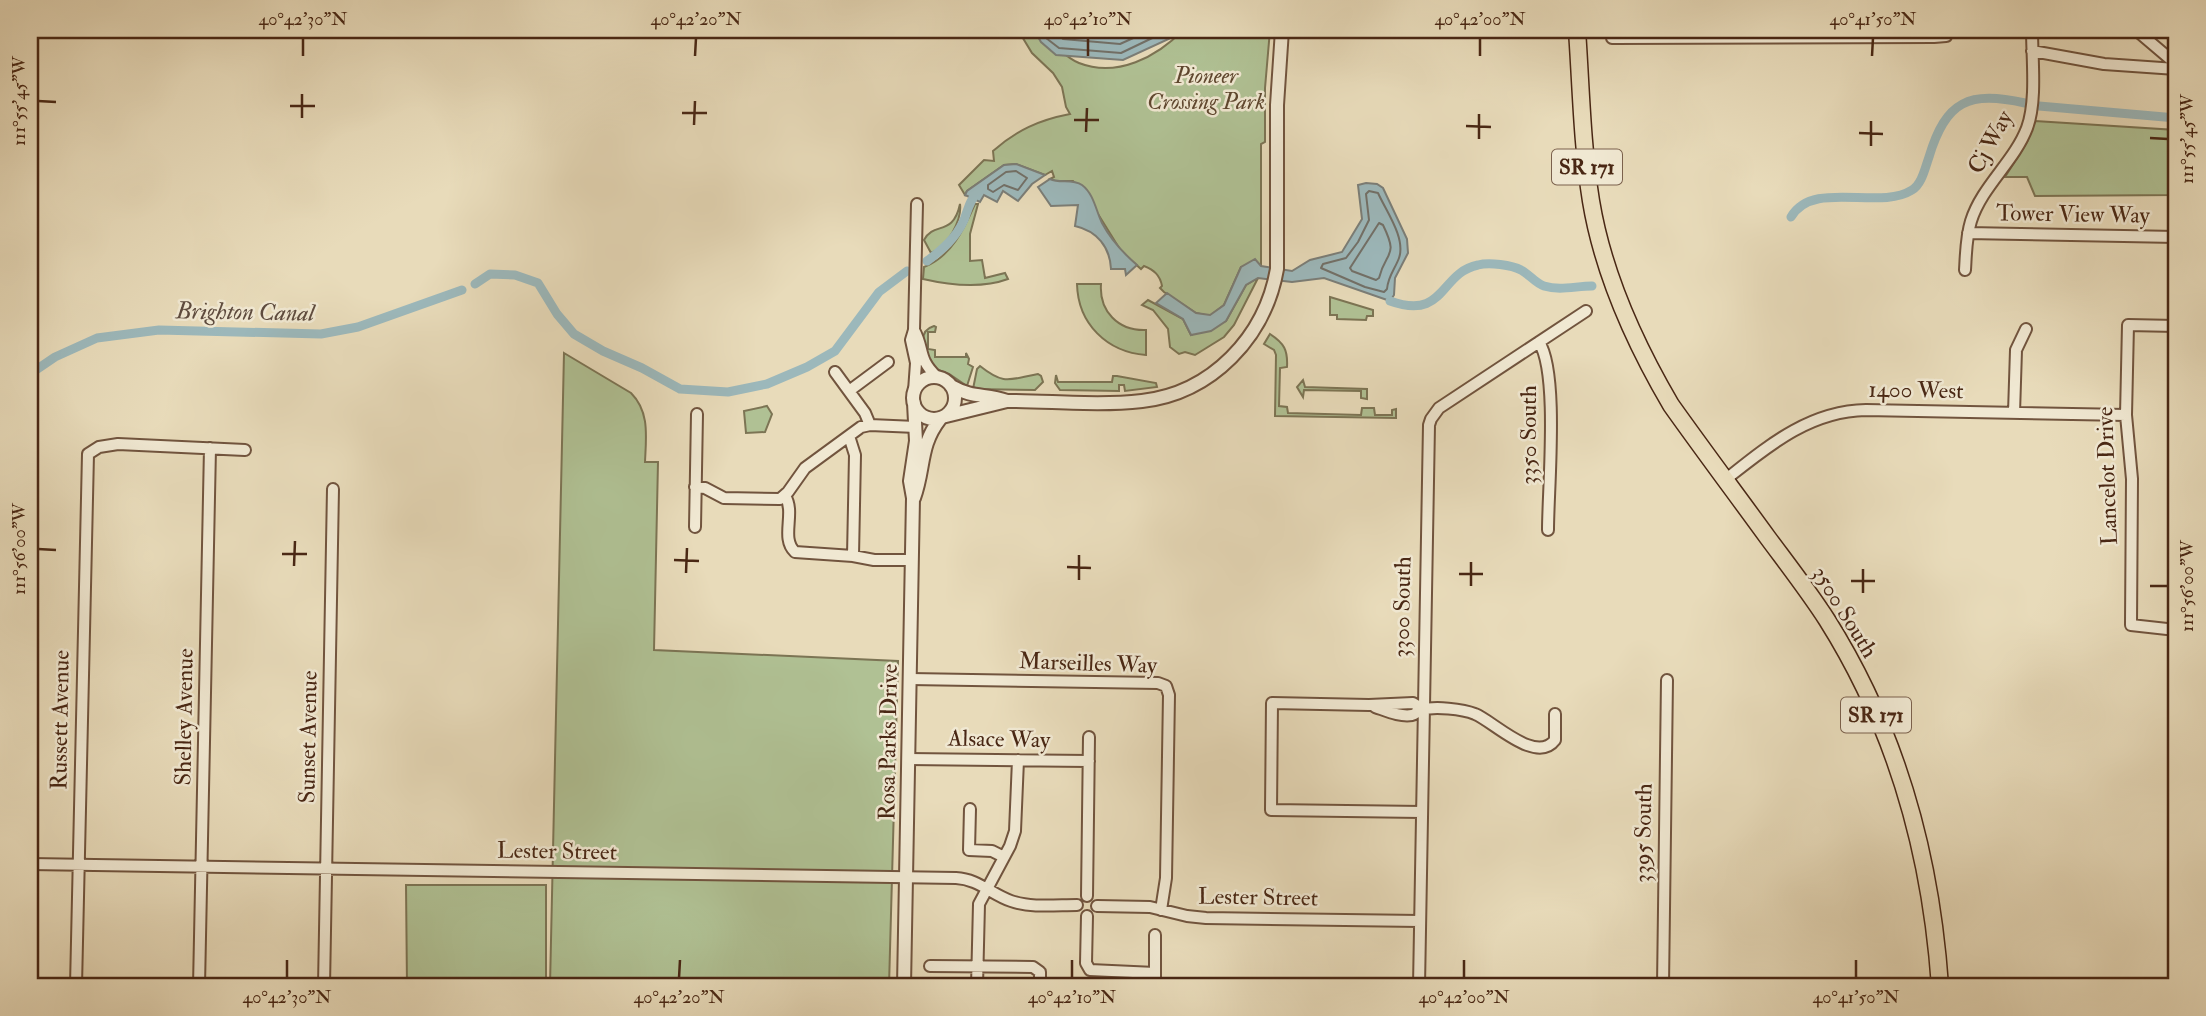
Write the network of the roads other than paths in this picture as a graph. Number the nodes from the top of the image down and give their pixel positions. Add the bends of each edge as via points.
1 (1282, 30) edge
2 (1577, 30) edge
3 (2032, 30) edge
4 (2136, 30) edge
5 (1946, 33) edge
6 (1648, 34) edge
7 (1782, 34) edge
8 (1887, 34) edge
9 (1612, 38) dead end
10 (2032, 51) junction
11 (2176, 66) edge
12 (917, 204) dead end
13 (1968, 233) junction
14 (2176, 237) edge
15 (1965, 270) dead end
16 (1586, 311) dead end
17 (2176, 326) edge
18 (2026, 329) dead end
19 (914, 330) junction
20 (1539, 342) junction
21 (888, 362) dead end
22 (835, 372) dead end
23 (937, 377) junction
24 (951, 386) junction
25 (849, 391) junction
26 (914, 397) junction
27 (1007, 401) junction
28 (2014, 413) junction
29 (697, 414) dead end
30 (2126, 415) junction
31 (943, 418) junction
32 (870, 425) junction
33 (916, 427) junction
34 (849, 436) junction
35 (210, 448) junction
36 (245, 450) dead end
37 (1725, 480) junction
38 (695, 487) junction
39 (333, 489) dead end
40 (785, 496) junction
41 (914, 498) junction
42 (695, 527) dead end
43 (1548, 530) dead end
44 (853, 556) junction
45 (912, 560) junction
46 (2176, 630) edge
47 (910, 679) junction
48 (1667, 680) dead end
49 (1423, 709) junction
50 (1555, 714) dead end
51 (1090, 737) dead end
52 (908, 759) junction
53 (1018, 760) junction
54 (1089, 761) junction
55 (970, 809) dead end
56 (1422, 813) junction
57 (1004, 857) junction
58 (30, 864) edge
59 (78, 865) junction
60 (202, 867) junction
61 (326, 869) junction
62 (906, 878) junction
63 (987, 888) junction
64 (1087, 896) junction
65 (1076, 905) junction
66 (1097, 906) junction
67 (1161, 910) junction
68 (1087, 916) junction
69 (1420, 921) junction
70 (1155, 935) dead end
71 (930, 965) dead end
72 (977, 966) junction
73 (1155, 973) junction
74 (76, 986) edge
75 (200, 986) edge
76 (324, 986) edge
77 (904, 986) edge
78 (976, 986) edge
79 (1040, 986) edge
80 (1155, 986) edge
81 (1419, 986) edge
82 (1663, 986) edge
83 (1940, 986) edge

1 - 27 street via 1276,274 1262,317 1246,342 1222,367 1191,386 1156,399
2 - 37 main road, 3500 South / SR 171 via 1591,203 1602,251 1619,301 1656,378
3 - 10 street, Cj Way
4 - 11 street
5 - 8 street
6 - 7 street
6 - 9 street
7 - 8 street
10 - 11 street via 2104,64
10 - 13 street, Cj Way via 2028,126 1980,203
12 - 19 street, Rosa Parks Drive
13 - 14 street, Tower View Way
13 - 15 street, Cj Way
16 - 20 street, 3300 South
17 - 30 street, Lancelot Drive via 2127,326
18 - 28 street via 2016,350
19 - 23 street, Rosa Parks Drive via 923,360
19 - 26 street, Rosa Parks Drive
20 - 43 street, 3350 South via 1546,352 1550,388
20 - 49 street, 3300 South via 1439,408 1431,419
21 - 25 street
22 - 25 street
23 - 24 street
23 - 26 street via 921,382
24 - 27 street via 968,395
24 - 31 street via 955,402
25 - 32 street
26 - 31 street via 923,416
26 - 33 street, Rosa Parks Drive
27 - 31 street
28 - 30 street, 1400 West
28 - 37 street, 1400 West via 1841,412 1791,430
29 - 38 street
30 - 46 street, Lancelot Drive via 2132,479 2131,625
31 - 41 street, Rosa Parks Drive via 925,445
32 - 33 street
32 - 34 street
33 - 41 street, Rosa Parks Drive via 910,481
34 - 40 street via 805,468
34 - 44 street via 855,456
35 - 36 street
35 - 59 street, Russett Avenue via 118,444 88,454
35 - 60 street, Shelley Avenue
37 - 83 main road, 3500 South / SR 171 via 1827,621 1862,682 1887,739 1927,874
38 - 40 street via 726,499
38 - 42 street
39 - 61 street, Sunset Avenue
40 - 44 street via 792,550
41 - 45 street, Rosa Parks Drive
44 - 45 street
45 - 47 street, Rosa Parks Drive
47 - 52 street, Rosa Parks Drive
47 - 67 street, Marseilles Way via 1166,686 1166,878
48 - 82 street, 3395 South
49 - 50 street via 1465,710 1485,718 1510,738 1542,747 1555,740
49 - 56 street, 3300 South
49 - 56 street via 1413,715 1397,715 1369,705 1272,703 1271,810
51 - 54 street
52 - 53 street, Alsace Way
52 - 62 street, Rosa Parks Drive
53 - 54 street, Alsace Way
53 - 57 street via 1017,823
54 - 64 street
55 - 57 street via 970,850
56 - 69 street, 3300 South
57 - 63 street
58 - 59 street, Lester Street
59 - 60 street, Lester Street
59 - 74 street, Russett Avenue
60 - 61 street, Lester Street
60 - 75 street, Shelley Avenue
61 - 62 street, Lester Street
61 - 76 street, Sunset Avenue
62 - 63 street, Lester Street via 963,878
62 - 77 street, Rosa Parks Drive
63 - 65 street, Lester Street via 1016,903
63 - 72 street via 978,908
64 - 65 street
64 - 66 street
65 - 68 street via 1078,912
66 - 67 street, Lester Street
66 - 68 street
67 - 69 street, Lester Street via 1206,918
68 - 73 street via 1086,963 1090,971
69 - 81 street, 3300 South
70 - 73 street
71 - 72 street
72 - 78 street
72 - 79 street via 1035,968 1040,972
73 - 80 street

